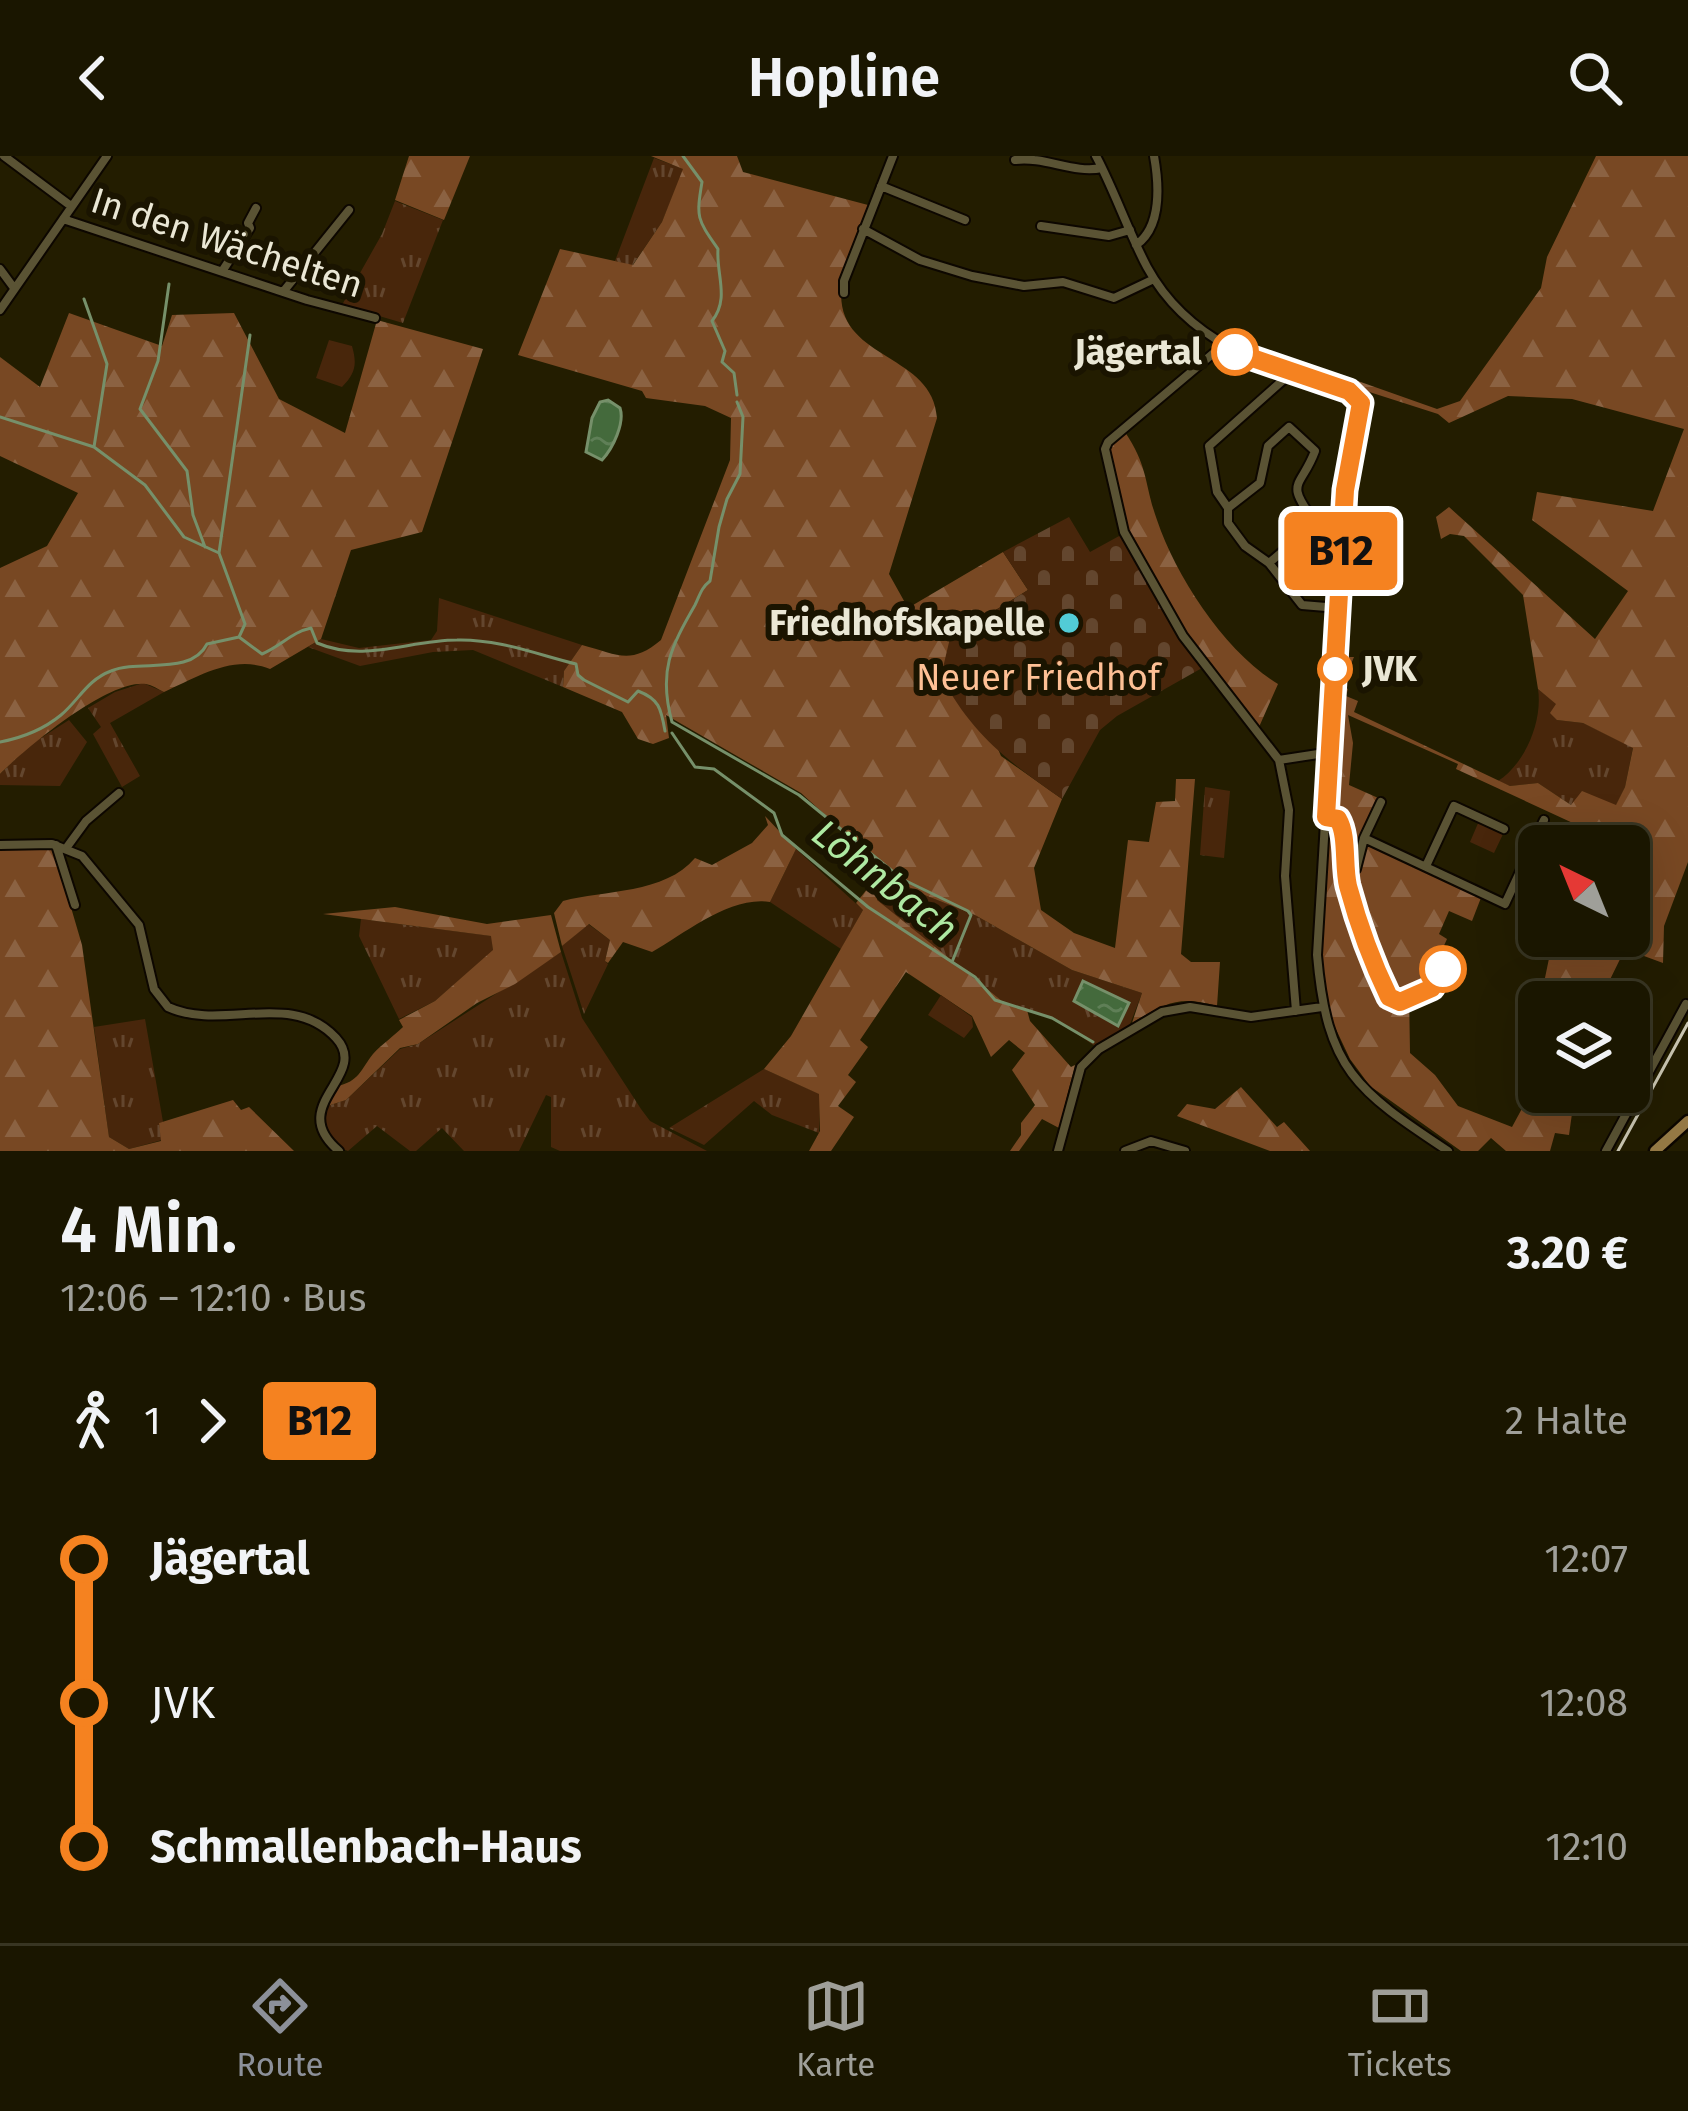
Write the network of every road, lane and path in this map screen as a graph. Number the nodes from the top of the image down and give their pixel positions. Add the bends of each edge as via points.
1 (5, 156) edge
2 (107, 156) edge
3 (893, 156) edge
4 (1096, 156) edge
5 (1154, 156) edge
6 (1015, 160) dead end
7 (1102, 168) junction
8 (881, 185) junction
9 (71, 206) junction
10 (256, 208) dead end
11 (349, 210) dead end
12 (62, 219) junction
13 (964, 220) dead end
14 (1041, 226) dead end
15 (863, 229) junction
16 (1130, 230) junction
17 (1136, 245) junction
18 (0, 269) edge
19 (223, 270) junction
20 (1154, 279) junction
21 (14, 288) junction
22 (283, 292) junction
23 (844, 292) dead end
24 (0, 310) edge
25 (375, 318) dead end
26 (1222, 346) junction
27 (1291, 374) junction
28 (1228, 508) junction
29 (1269, 563) junction
30 (1337, 608) junction
31 (1331, 752) junction
32 (1279, 760) junction
33 (119, 793) dead end
34 (1381, 802) dead end
35 (1326, 817) junction
36 (1544, 820) dead end
37 (1504, 830) dead end
38 (1364, 838) junction
39 (0, 845) edge
40 (62, 846) junction
41 (1426, 866) junction
42 (1347, 878) junction
43 (75, 905) dead end
44 (1379, 976) dead end
45 (1686, 1004) edge
46 (1322, 1007) junction
47 (1296, 1011) junction
48 (1688, 1121) edge
49 (1677, 1130) junction
50 (1688, 1139) edge
51 (339, 1151) edge
52 (1058, 1151) edge
53 (1125, 1151) edge
54 (1185, 1151) edge
55 (1448, 1151) edge
56 (1606, 1151) edge
57 (1655, 1151) edge

1 - 9 street
2 - 9 street
3 - 8 street
4 - 7 street
5 - 17 street via 1158,195 1148,236
6 - 7 street
7 - 16 street
8 - 13 street
8 - 15 street
9 - 12 street
10 - 19 street
11 - 22 street
12 - 19 street, In den Wächelten
12 - 21 street
14 - 16 street via 1109,236
15 - 20 street via 920,260 1001,283 1063,282 1114,298
15 - 23 street
16 - 17 street
17 - 20 street
18 - 21 street
19 - 22 street, In den Wächelten
20 - 26 street
21 - 24 street
22 - 25 street, In den Wächelten
26 - 27 street
26 - 32 street via 1108,442 1107,459 1124,532 1183,636
27 - 28 street via 1209,446 1216,493
27 - 30 street via 1349,391 1361,403
28 - 29 street via 1228,524
28 - 29 street via 1260,483 1268,446 1289,427 1297,430 1315,452 1300,471 1298,494 1316,523
29 - 30 street via 1302,605
30 - 31 street
31 - 32 street
31 - 35 street
32 - 47 street via 1289,810 1285,876
33 - 40 street
34 - 38 street
35 - 42 street via 1342,825
35 - 46 street via 1317,955
36 - 41 street via 1505,904
37 - 41 street via 1454,806
38 - 41 street
38 - 42 street
39 - 40 street
40 - 43 street
40 - 51 street via 97,871 140,925 154,989 168,1007 223,1016 294,1013 338,1039 346,1064 320,1113
42 - 44 street
45 - 56 street
46 - 47 street
46 - 55 street via 1341,1059 1366,1093
47 - 52 street via 1162,1012 1081,1067
48 - 49 main road
49 - 50 street
49 - 57 main road
53 - 54 street via 1151,1141

